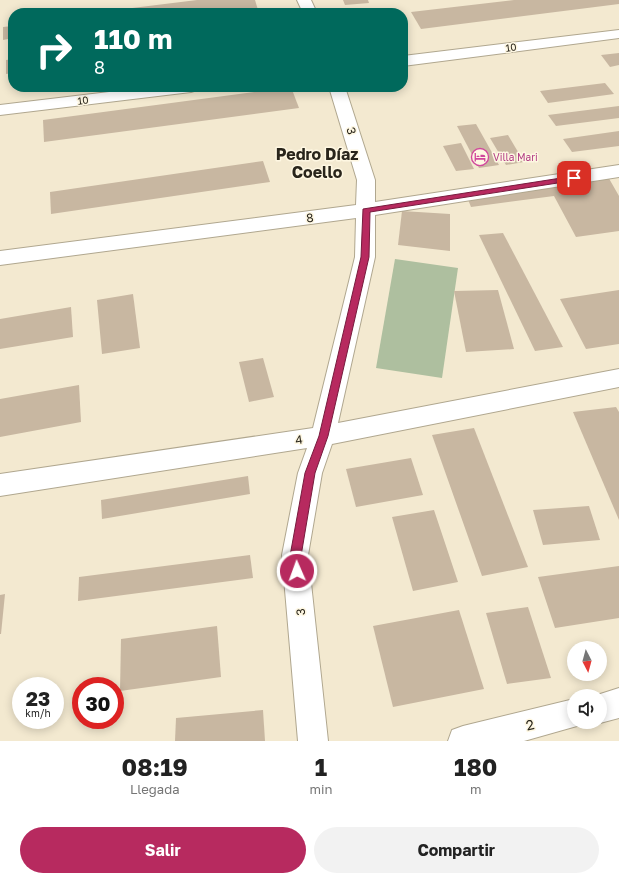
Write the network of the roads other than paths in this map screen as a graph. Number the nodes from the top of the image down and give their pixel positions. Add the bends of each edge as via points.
1 (619, 34) edge
2 (408, 60) edge
3 (149, 92) edge
4 (339, 92) edge
5 (0, 110) edge
6 (619, 171) edge
7 (366, 210) junction
8 (0, 258) edge
9 (619, 378) edge
10 (323, 436) junction
11 (0, 485) edge
12 (619, 703) edge
13 (607, 706) edge
14 (567, 716) edge
15 (313, 741) edge
16 (463, 741) edge

1 - 2 street, 10
3 - 5 street, 10
4 - 7 street, 3 via 366,180
6 - 7 street, 8
7 - 8 street, 8
7 - 10 street, 3 via 365,257
9 - 10 street, 4
10 - 11 street, 4
10 - 15 street, 3 via 310,473 296,556
12 - 13 street
14 - 16 street, 2

